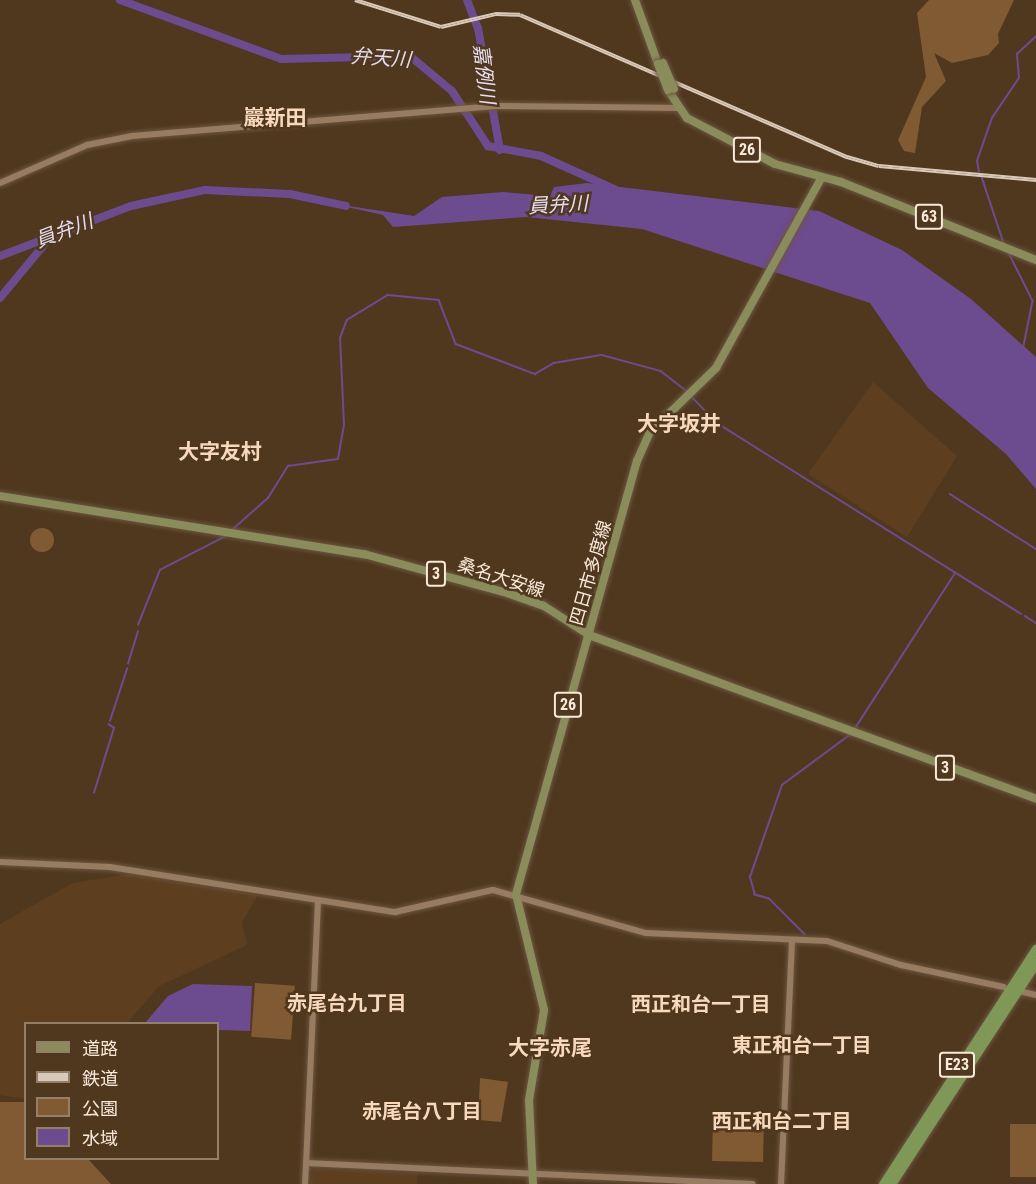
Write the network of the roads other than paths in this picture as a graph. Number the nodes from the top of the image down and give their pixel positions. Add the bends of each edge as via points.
1 (635, 0) edge
2 (679, 108) junction
3 (822, 179) junction
4 (0, 183) edge
5 (1036, 260) edge
6 (0, 496) edge
7 (589, 635) junction
8 (1036, 799) edge
9 (0, 862) edge
10 (516, 894) junction
11 (318, 901) junction
12 (792, 941) junction
13 (1036, 948) edge
14 (1036, 962) edge
15 (1004, 987) dead end
16 (1023, 992) dead end
17 (1036, 995) edge
18 (306, 1163) junction
19 (532, 1174) junction
20 (305, 1184) edge
21 (533, 1184) edge
22 (753, 1184) edge
23 (781, 1184) edge
24 (883, 1184) edge
25 (891, 1184) edge

1 - 2 main road, bridge
2 - 3 main road, 26 via 700,127 775,164
2 - 4 street via 500,106 110,139
3 - 5 main road, 63
3 - 7 main road, 四日市多度線 / 26 via 758,301 694,392 650,432 640,450
6 - 7 main road, 桑名大安線 / 3 via 364,554 526,599
7 - 8 main road, 桑名大安線 / 3
7 - 10 main road, 四日市多度線 / 26
9 - 11 street via 110,867
10 - 11 street via 493,890 405,912
10 - 12 street via 646,933
10 - 19 main road, 四日市多度線 / 26 via 544,1010 529,1101
11 - 18 street
12 - 15 street via 827,941 901,965
12 - 23 street
13 - 24 highway, E23
14 - 25 highway, E23
16 - 17 street
18 - 19 street
18 - 20 street
19 - 21 main road, 四日市多度線 / 26
19 - 22 street

